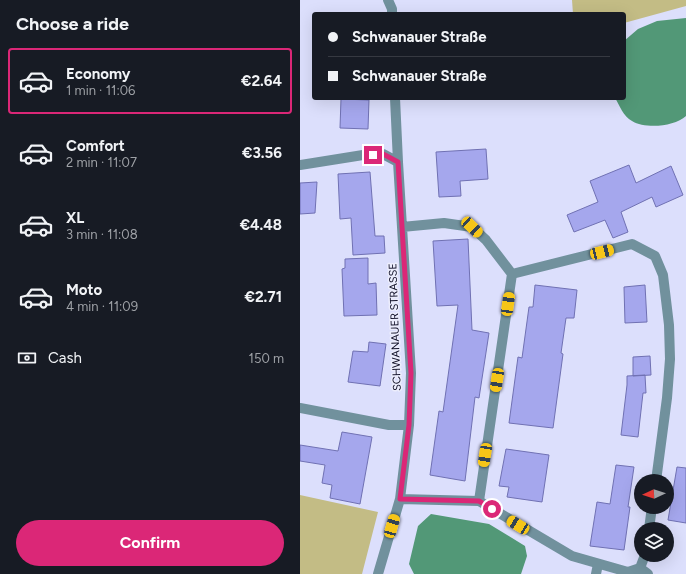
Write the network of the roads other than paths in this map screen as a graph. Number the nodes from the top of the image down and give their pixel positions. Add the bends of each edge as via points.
1 (388, 0) edge
2 (392, 12) edge
3 (395, 100) edge
4 (398, 162) junction
5 (300, 165) edge
6 (402, 227) junction
7 (512, 274) junction
8 (300, 408) edge
9 (409, 425) junction
10 (657, 474) edge
11 (400, 499) junction
12 (479, 501) junction
13 (598, 564) junction
14 (644, 571) edge
15 (378, 574) edge
16 (596, 574) edge

1 - 2 street
3 - 4 street, SCHWANAUER STRASSE
4 - 5 street via 383,154
4 - 6 street, SCHWANAUER STRASSE
6 - 7 street via 444,223 472,227 486,240
6 - 9 street, SCHWANAUER STRASSE via 411,373
7 - 10 street via 632,244 655,256 663,275 670,359
7 - 12 street
8 - 9 street via 389,424
9 - 11 street, SCHWANAUER STRASSE
11 - 12 street
11 - 15 street, SCHWANAUER STRASSE
12 - 13 street via 572,556
13 - 14 street via 628,572
13 - 16 street

